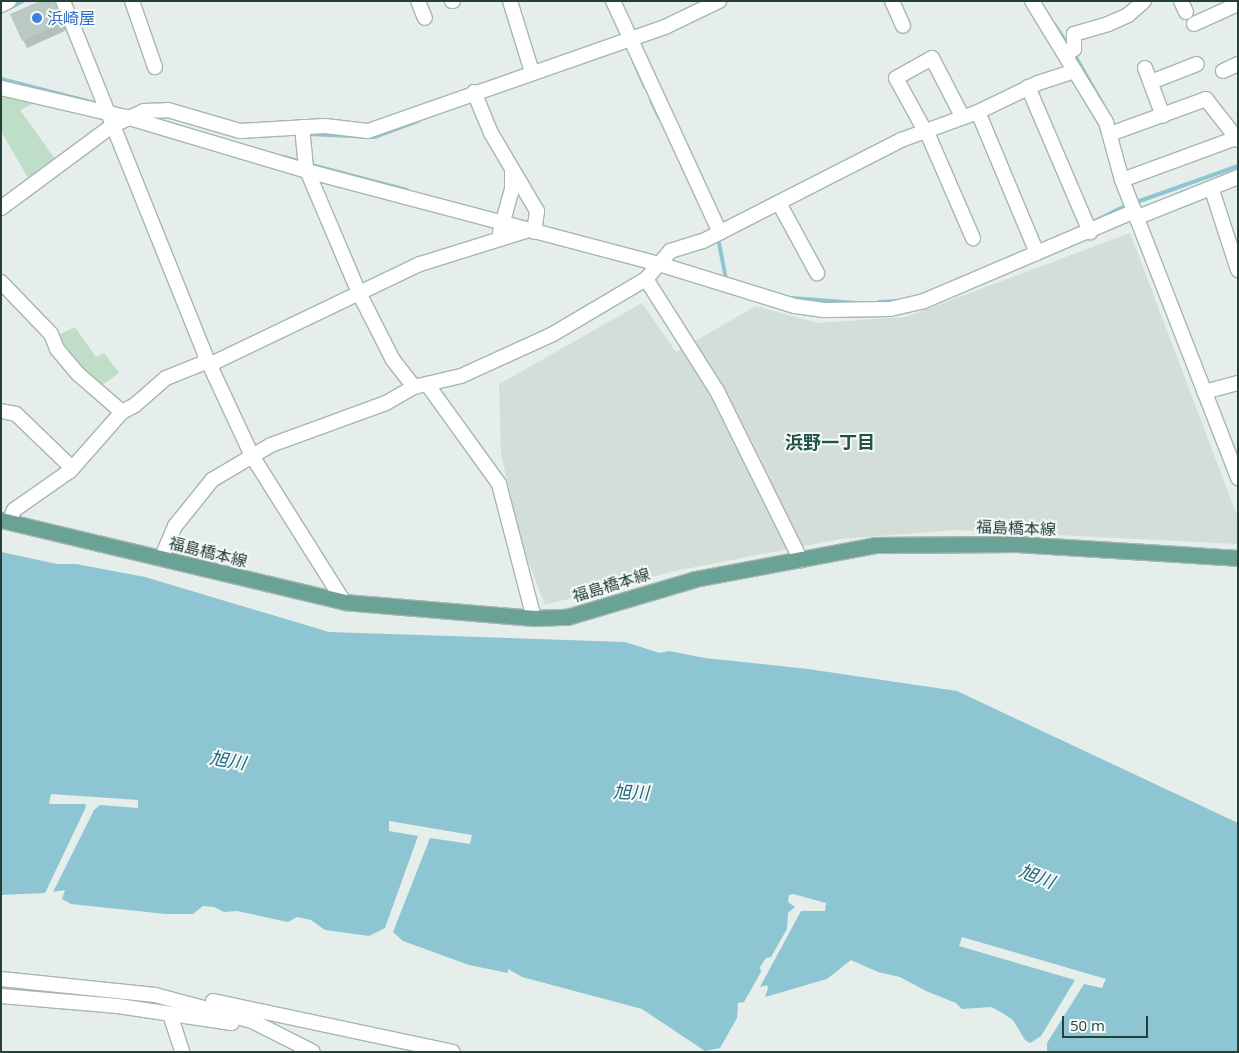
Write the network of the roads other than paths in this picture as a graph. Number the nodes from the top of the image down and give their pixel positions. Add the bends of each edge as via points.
1 (9, 1) edge
2 (63, 1) edge
3 (132, 1) edge
4 (418, 1) edge
5 (510, 1) edge
6 (613, 1) edge
7 (719, 1) edge
8 (892, 1) edge
9 (1032, 1) edge
10 (1144, 1) edge
11 (1238, 4) edge
12 (1, 5) edge
13 (700, 5) edge
14 (1187, 12) edge
15 (425, 18) dead end
16 (903, 26) dead end
17 (630, 38) junction
18 (1070, 52) junction
19 (1197, 64) dead end
20 (1238, 64) edge
21 (155, 67) dead end
22 (1145, 68) dead end
23 (1075, 71) junction
24 (1223, 71) dead end
25 (532, 72) junction
26 (1151, 82) junction
27 (1028, 87) junction
28 (1, 88) edge
29 (476, 96) junction
30 (978, 112) junction
31 (134, 115) junction
32 (962, 116) junction
33 (1163, 116) junction
34 (108, 117) junction
35 (925, 130) junction
36 (302, 131) junction
37 (1115, 133) junction
38 (1237, 139) edge
39 (306, 166) junction
40 (512, 169) junction
41 (1125, 178) junction
42 (1238, 178) edge
43 (1212, 190) junction
44 (779, 203) junction
45 (1, 208) edge
46 (1134, 209) junction
47 (504, 219) junction
48 (1088, 227) junction
49 (533, 229) junction
50 (720, 233) junction
51 (498, 238) junction
52 (972, 238) dead end
53 (1036, 249) junction
54 (662, 260) junction
55 (1238, 270) edge
56 (817, 273) dead end
57 (646, 279) junction
58 (3, 287) edge
59 (358, 290) junction
60 (210, 362) junction
61 (1238, 383) edge
62 (420, 386) junction
63 (1204, 392) junction
64 (1, 411) edge
65 (122, 412) junction
66 (252, 456) junction
67 (71, 467) junction
68 (1238, 478) edge
69 (5, 521) edge
70 (1238, 558) edge
71 (161, 559) junction
72 (801, 560) junction
73 (344, 602) junction
74 (534, 618) junction
75 (1, 979) edge
76 (45, 981) junction
77 (1, 986) edge
78 (1, 996) edge
79 (193, 1005) junction
80 (170, 1014) junction
81 (267, 1028) junction
82 (182, 1052) edge
83 (313, 1052) edge
84 (452, 1052) edge

1 - 12 street
2 - 34 street
3 - 21 street
4 - 15 street
5 - 25 street
6 - 17 street
7 - 13 street
8 - 16 street
9 - 18 street
10 - 18 street via 1108,24 1074,34
11 - 14 street
13 - 17 street via 665,26
17 - 25 street
17 - 50 street
18 - 23 street
19 - 26 street
20 - 24 street
22 - 26 street
23 - 27 street
23 - 37 street
25 - 29 street
26 - 33 street
27 - 30 street
27 - 48 street
28 - 34 street
29 - 36 street via 368,131 325,126
29 - 40 street
30 - 32 street
30 - 53 street
31 - 34 street
31 - 36 street via 168,110 240,131
31 - 39 street
32 - 35 street
32 - 35 street via 932,58 896,78
33 - 37 street
33 - 38 street via 1206,100
34 - 45 street
34 - 60 street
35 - 44 street
35 - 52 street
36 - 39 street
37 - 41 street
38 - 41 street
39 - 47 street
39 - 59 street
40 - 47 street via 512,189
40 - 49 street via 532,200
41 - 46 street
42 - 43 street
43 - 46 street
43 - 55 street
44 - 50 street
44 - 56 street
46 - 48 street
46 - 63 street
47 - 49 street
47 - 51 street
48 - 53 street
49 - 51 street
49 - 54 street
50 - 54 street
51 - 59 street via 420,264
53 - 54 street via 924,301 890,309 865,310 795,306
54 - 57 street
57 - 62 street via 553,334 461,376
57 - 72 street via 717,391
58 - 65 street via 54,341 78,374
59 - 60 street
59 - 62 street via 393,360
60 - 65 street via 166,378
60 - 66 street
61 - 63 street
62 - 66 street via 386,403 271,444
62 - 74 street via 499,484
63 - 68 street
64 - 67 street via 16,414
65 - 67 street
66 - 71 street via 212,480 175,526
66 - 73 street
67 - 69 street via 61,480 14,510
69 - 71 main road, 福島橋本線
70 - 72 main road, 福島橋本線 via 997,544 876,545
71 - 73 main road, 福島橋本線
72 - 74 main road, 福島橋本線 via 695,579 568,617
73 - 74 main road, 福島橋本線
75 - 76 street
76 - 77 street via 26,986
76 - 79 street via 155,995
78 - 80 street
79 - 81 street
79 - 84 street via 203,1000
80 - 81 street
80 - 82 street
81 - 83 street

